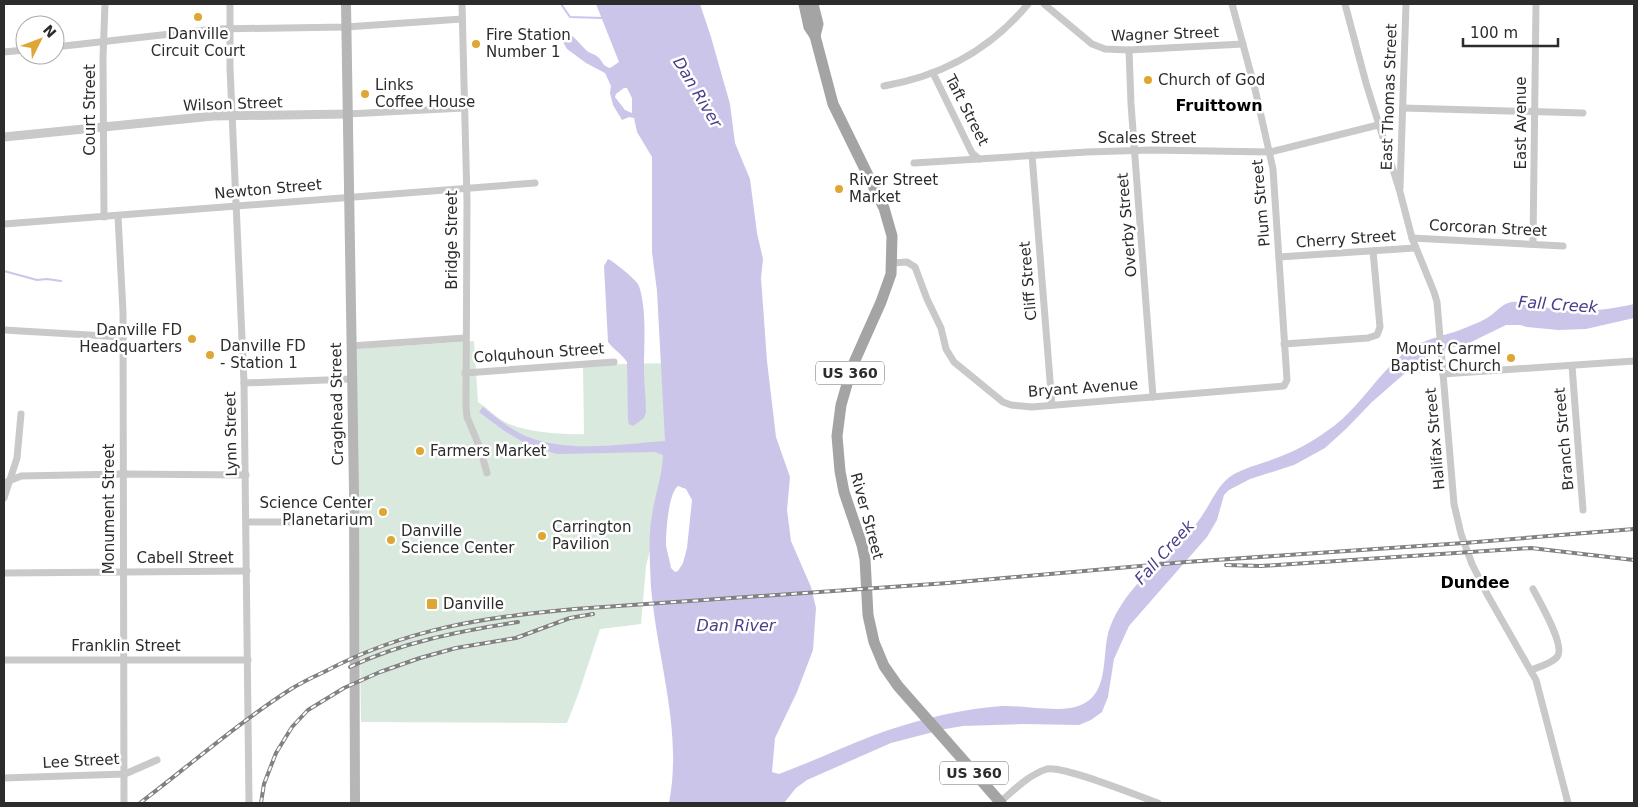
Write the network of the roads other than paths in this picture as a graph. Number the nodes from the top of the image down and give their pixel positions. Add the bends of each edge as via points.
1 (105, 4) edge
2 (230, 4) edge
3 (346, 4) edge
4 (462, 4) edge
5 (804, 4) edge
6 (813, 4) edge
7 (1028, 4) edge
8 (1044, 4) edge
9 (1232, 4) edge
10 (1345, 4) edge
11 (1406, 4) edge
12 (1536, 4) edge
13 (462, 19) junction
14 (346, 27) junction
15 (230, 28) junction
16 (816, 36) junction
17 (104, 42) junction
18 (1243, 44) junction
19 (65, 46) edge
20 (1129, 50) junction
21 (933, 73) junction
22 (884, 86) dead end
23 (464, 108) junction
24 (1403, 108) junction
25 (1535, 111) junction
26 (1583, 113) dead end
27 (348, 114) junction
28 (232, 116) junction
29 (1378, 125) junction
30 (103, 127) junction
31 (4, 137) edge
32 (1135, 151) junction
33 (1270, 152) junction
34 (1032, 155) junction
35 (979, 159) junction
36 (914, 163) dead end
37 (535, 183) dead end
38 (466, 189) junction
39 (1400, 192) junction
40 (349, 197) junction
41 (236, 206) junction
42 (118, 216) junction
43 (104, 217) junction
44 (4, 224) edge
45 (1412, 238) junction
46 (1532, 243) junction
47 (1563, 246) dead end
48 (1415, 248) junction
49 (1373, 251) junction
50 (1279, 257) junction
51 (892, 263) junction
52 (4, 330) edge
53 (122, 337) junction
54 (465, 338) junction
55 (1284, 344) junction
56 (351, 346) junction
57 (614, 362) dead end
58 (1634, 362) edge
59 (1572, 366) junction
60 (465, 373) junction
61 (1443, 374) junction
62 (352, 379) junction
63 (244, 383) junction
64 (1266, 388) joint
65 (1153, 397) junction
66 (1052, 405) junction
67 (20, 414) dead end
68 (486, 473) dead end
69 (122, 474) junction
70 (246, 474) junction
71 (6, 482) edge
72 (4, 498) edge
73 (1583, 510) dead end
74 (247, 522) junction
75 (354, 522) junction
76 (247, 571) junction
77 (123, 572) junction
78 (4, 573) edge
79 (1533, 589) dead end
80 (4, 660) edge
81 (124, 660) junction
82 (248, 660) junction
83 (1531, 670) junction
84 (157, 760) dead end
85 (125, 774) junction
86 (4, 778) edge
87 (124, 803) edge
88 (249, 803) edge
89 (355, 803) edge
90 (1000, 803) edge
91 (1158, 803) edge
92 (1568, 803) edge

1 - 17 street, Court Street
2 - 15 street, Lynn Street
3 - 14 main road, Craghead Street
4 - 13 street, Bridge Street
5 - 16 main road, River Street / US 360 via 809,27
6 - 16 main road, River Street / US 360 via 818,24
7 - 21 street via 1009,25 978,50
8 - 20 street, Wagner Street via 1092,44 1105,49
9 - 18 street, Plum Street
10 - 29 street, Halifax Street
11 - 24 street, East Thomas Street
12 - 25 street, East Avenue
13 - 14 street
13 - 23 street, Bridge Street
14 - 15 street
14 - 27 main road, Craghead Street
15 - 17 street
15 - 28 street, Lynn Street
16 - 51 main road, River Street / US 360 via 833,104 884,208 892,236
17 - 19 street
17 - 30 street, Court Street
18 - 20 street, Wagner Street
18 - 33 street, Plum Street
20 - 32 street, Overby Street
21 - 22 street
21 - 35 street, Taft Street via 972,153
23 - 27 street, Wilson Street
23 - 38 street, Bridge Street
24 - 25 street
24 - 39 street, East Thomas Street
25 - 26 street
25 - 46 street, East Avenue
27 - 28 street, Wilson Street
27 - 40 main road, Craghead Street
28 - 30 street, Wilson Street
28 - 41 street, Lynn Street
29 - 33 street, Scales Street
29 - 39 street, Halifax Street
30 - 31 street, Wilson Street
30 - 43 street, Court Street
32 - 33 street, Scales Street
32 - 34 street, Scales Street
32 - 65 street, Overby Street
33 - 50 street, Plum Street
34 - 35 street, Scales Street
34 - 66 street, Cliff Street
35 - 36 street, Scales Street
37 - 38 street, Newton Street
38 - 40 street, Newton Street
38 - 54 street, Bridge Street
39 - 45 street, Halifax Street
40 - 41 street, Newton Street
40 - 56 main road, Craghead Street
41 - 42 street, Newton Street
41 - 63 street, Lynn Street
42 - 43 street, Newton Street
42 - 53 street, Monument Street
43 - 44 street, Newton Street
45 - 46 street, Corcoran Street
45 - 48 street, Halifax Street
46 - 47 street, Corcoran Street
48 - 49 street, Cherry Street
48 - 61 street, Halifax Street via 1434,292
49 - 50 street, Cherry Street
49 - 55 street via 1380,327 1374,337
50 - 55 street, Plum Street
51 - 66 street, Bryant Avenue via 907,262 915,267 941,328 949,356 959,367 997,398 1011,405
51 - 90 main road, River Street / US 360 via 887,288 858,350 845,388 838,422 838,452 844,492 865,559 868,615 874,642 890,675
52 - 53 street
53 - 69 street, Monument Street
54 - 56 street, Colquhoun Street
54 - 60 street, Bridge Street
55 - 64 street, Plum Street via 1286,384
56 - 62 main road, Craghead Street
57 - 60 street, Colquhoun Street
58 - 59 street
59 - 61 street
59 - 73 street, Branch Street
60 - 68 street, Bridge Street via 467,417
61 - 83 street, Halifax Street via 1454,504 1460,534 1487,594
62 - 63 street
62 - 75 main road, Craghead Street
63 - 70 street, Lynn Street
64 - 65 street, Bryant Avenue
65 - 66 street, Bryant Avenue
67 - 71 street via 17,458 14,472
69 - 70 street
69 - 71 street via 21,476
69 - 77 street, Monument Street
70 - 74 street, Lynn Street
71 - 72 street
74 - 75 street
74 - 76 street, Lynn Street
75 - 89 main road, Craghead Street
76 - 77 street, Cabell Street
76 - 82 street, Lynn Street
77 - 78 street, Cabell Street
77 - 81 street, Monument Street
79 - 83 street via 1558,641 1560,653
80 - 81 street, Franklin Street
81 - 82 street, Franklin Street
81 - 85 street, Monument Street
82 - 88 street, Lynn Street
83 - 92 street, Halifax Street via 1540,692
84 - 85 street, Lee Street
85 - 86 street, Lee Street
85 - 87 street, Monument Street
90 - 91 street via 1039,772 1054,768

